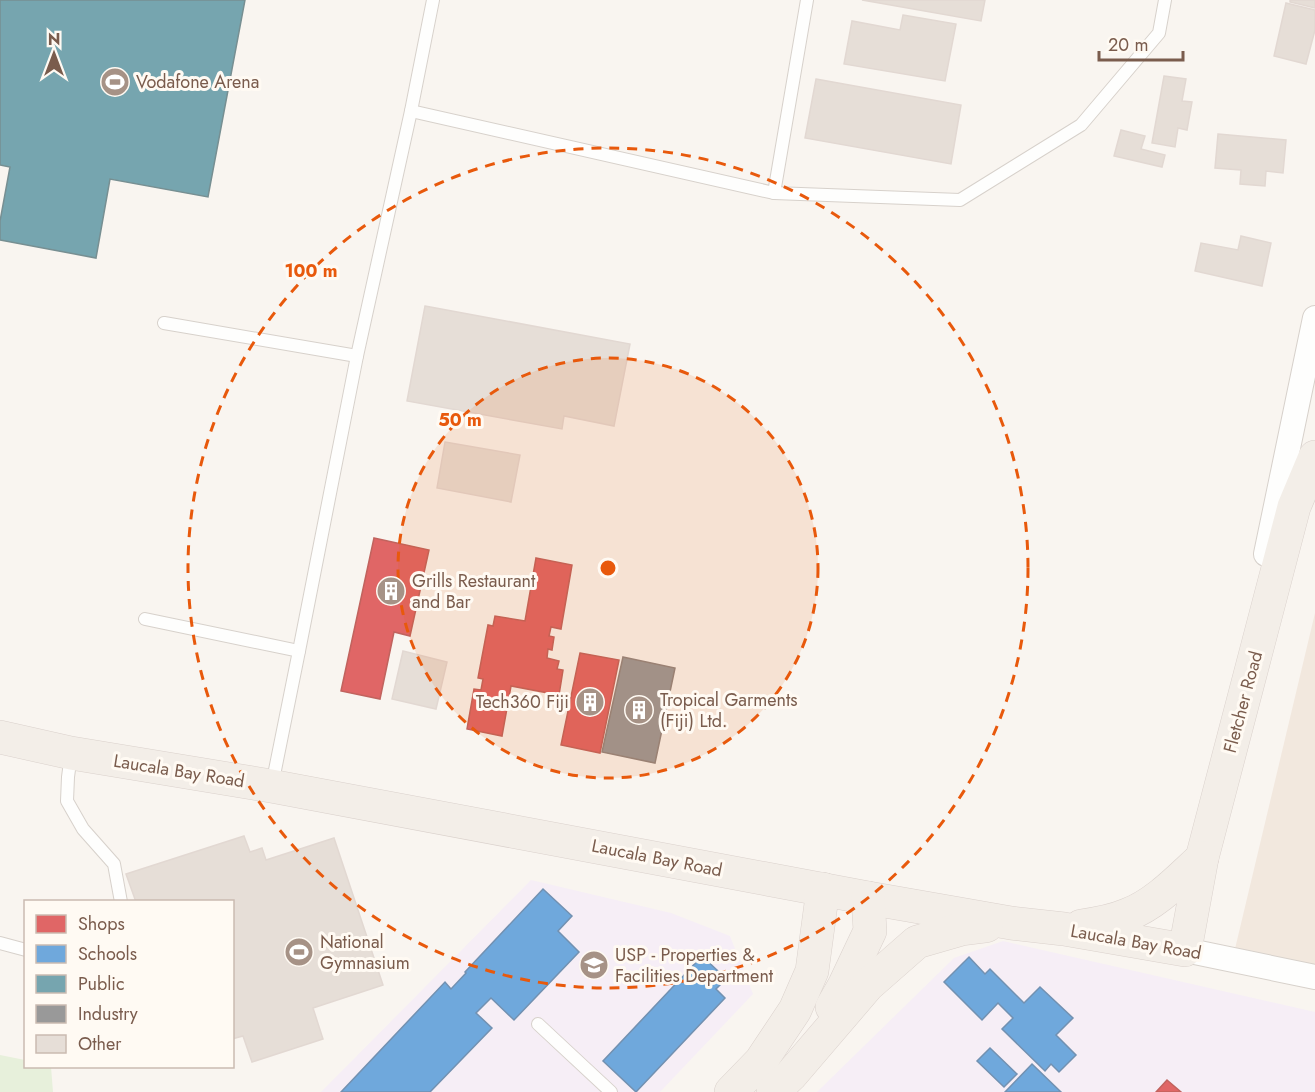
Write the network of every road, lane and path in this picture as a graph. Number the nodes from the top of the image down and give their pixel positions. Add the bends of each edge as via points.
1 (433, 0) edge
2 (807, 0) edge
3 (1166, 0) edge
4 (411, 111) junction
5 (774, 193) junction
6 (1315, 318) edge
7 (164, 323) dead end
8 (357, 356) junction
9 (1315, 457) edge
10 (145, 619) dead end
11 (299, 651) junction
12 (0, 737) edge
13 (71, 753) junction
14 (271, 786) junction
15 (1206, 843) junction
16 (823, 890) junction
17 (868, 898) junction
18 (121, 900) edge
19 (1011, 923) junction
20 (1064, 928) junction
21 (0, 943) edge
22 (24, 949) edge
23 (1185, 950) junction
24 (1315, 976) edge
25 (538, 1024) dead end
26 (782, 1084) edge
27 (611, 1092) edge
28 (731, 1092) edge

1 - 4 lane
2 - 5 lane
3 - 5 lane via 1159,33 1081,125 960,200
4 - 5 lane
4 - 8 lane
6 - 15 street
7 - 8 lane
8 - 11 lane
9 - 15 main road, Fletcher Road via 1294,507
10 - 11 lane
11 - 14 lane
12 - 13 main road, Laucala Bay Road
13 - 14 main road, Laucala Bay Road
13 - 18 lane via 67,801 83,829 114,864
14 - 16 main road, Laucala Bay Road
15 - 20 main road via 1173,885 1143,907 1118,918
15 - 23 main road, Fletcher Road
16 - 17 main road, Laucala Bay Road
16 - 28 main road via 812,971 795,1010 761,1061
17 - 19 main road, Laucala Bay Road
17 - 26 main road via 870,931 844,986
19 - 20 main road, Laucala Bay Road
19 - 26 main road via 962,928 917,942 868,985
20 - 23 main road, Laucala Bay Road
21 - 22 lane
23 - 24 street, Laucala Bay Road
25 - 27 lane

